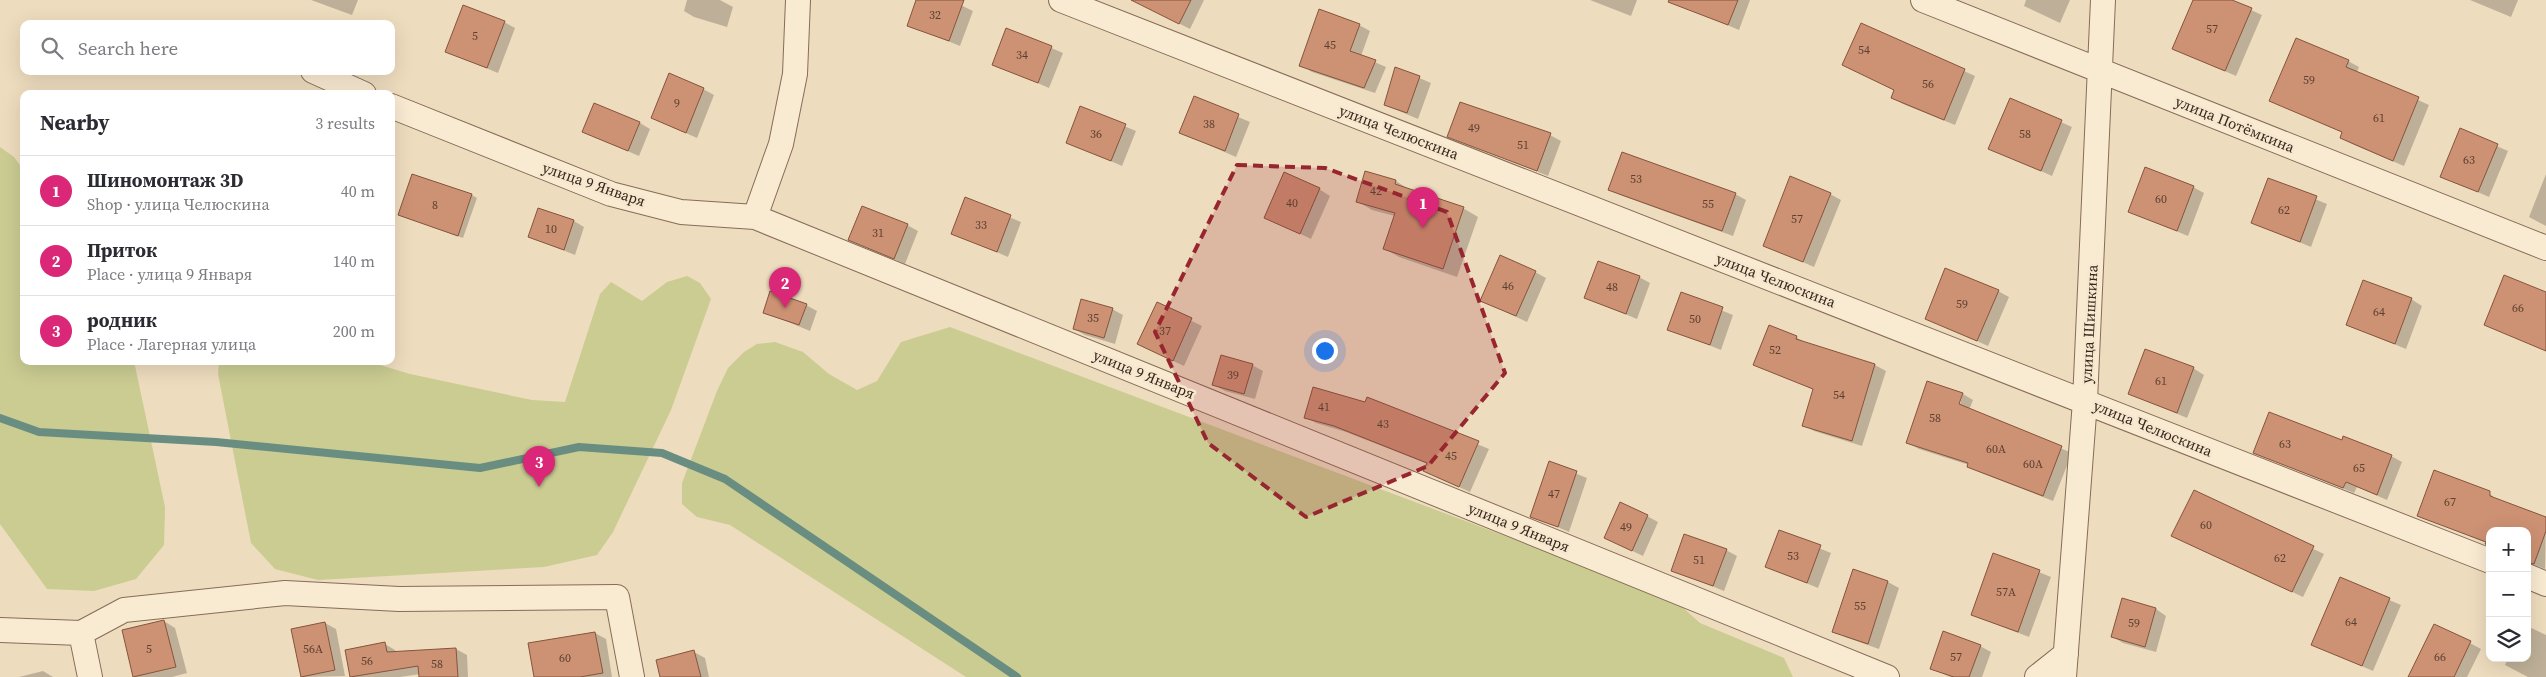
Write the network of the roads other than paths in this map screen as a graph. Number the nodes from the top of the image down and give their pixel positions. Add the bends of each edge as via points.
1 (798, 0) edge
2 (1061, 0) edge
3 (1924, 0) edge
4 (2104, 0) edge
5 (2100, 70) junction
6 (322, 75) edge
7 (355, 90) edge
8 (395, 108) edge
9 (755, 217) junction
10 (2546, 248) edge
11 (2085, 401) junction
12 (2486, 560) edge
13 (2531, 578) edge
14 (2546, 584) edge
15 (0, 630) edge
16 (81, 633) junction
17 (2065, 665) edge
18 (90, 677) edge
19 (632, 677) edge
20 (1887, 677) edge
21 (2037, 677) edge

1 - 9 street via 794,74 781,144
2 - 11 street, улица Челюскина
3 - 5 street, улица Потёмкина
4 - 5 street, улица Шишкина
5 - 10 street, улица Потёмкина
5 - 11 street, улица Шишкина
6 - 7 street
8 - 9 street, улица 9 Января via 611,194 681,212
9 - 20 street, улица 9 Января
11 - 12 street, улица Челюскина
11 - 17 street, улица Шишкина
13 - 14 street
15 - 16 street
16 - 18 street
16 - 19 street via 124,610 285,593 399,599 617,597
17 - 21 street

